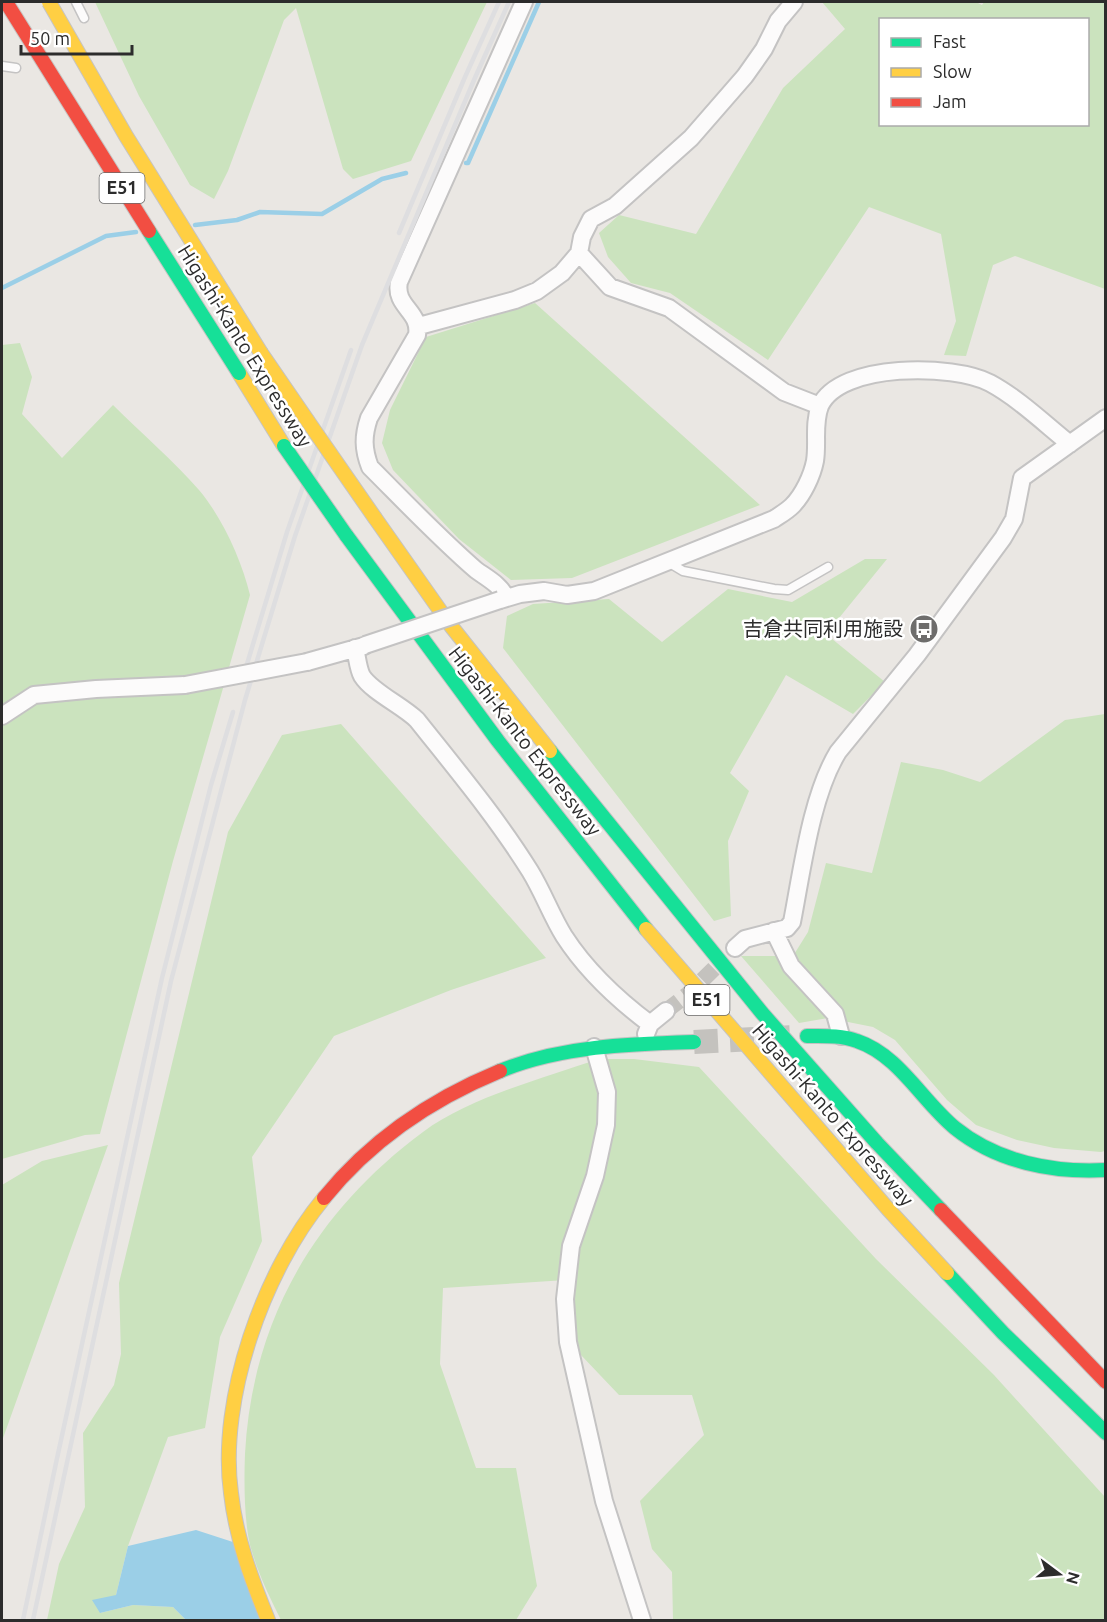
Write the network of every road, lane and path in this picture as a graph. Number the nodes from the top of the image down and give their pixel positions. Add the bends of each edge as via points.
1 (6, 2) edge
2 (49, 2) edge
3 (76, 2) edge
4 (524, 2) edge
5 (794, 2) edge
6 (84, 18) dead end
7 (2, 66) edge
8 (16, 68) dead end
9 (579, 253) junction
10 (419, 326) junction
11 (820, 406) junction
12 (1106, 418) edge
13 (1070, 444) junction
14 (668, 562) junction
15 (828, 567) dead end
16 (503, 599) junction
17 (360, 647) junction
18 (2, 716) edge
19 (774, 931) junction
20 (735, 948) tunnel mouth
21 (666, 1011) tunnel mouth
22 (650, 1024) junction
23 (807, 1036) tunnel mouth
24 (841, 1036) junction
25 (694, 1042) tunnel mouth
26 (643, 1044) junction
27 (594, 1047) junction
28 (1106, 1170) edge
29 (956, 1227) junction
30 (1106, 1364) edge
31 (1106, 1382) edge
32 (1106, 1434) edge
33 (268, 1620) edge
34 (642, 1620) edge

1 - 32 main road, Higashi-Kanto Expressway / E51, bridge via 284,446 498,741 642,925 888,1209 1003,1333
2 - 29 main road, Higashi-Kanto Expressway / E51, bridge via 126,136 261,353 451,626 733,979
3 - 6 lane
4 - 10 street via 399,282 400,299
5 - 9 street via 745,76 691,138 615,206 591,219
7 - 8 lane
9 - 10 street via 562,273 537,291
9 - 11 street via 610,287 669,308 784,392
10 - 16 street via 409,351 369,418 364,431 365,455 370,467 434,531 502,590
11 - 13 street via 841,384 859,377 942,370 991,383
11 - 14 street via 814,461 806,485 792,506 774,519
12 - 13 street
13 - 19 street via 1022,477 1014,519 1003,538 831,763 816,809 792,922 787,928
14 - 15 lane via 683,571 788,590
14 - 16 street via 594,591 567,595 544,591
16 - 17 street, bridge
17 - 18 street, bridge via 307,662 185,685 34,695
17 - 22 street via 362,676 417,720 501,829 576,953
19 - 20 street via 745,939
19 - 24 street via 792,966 835,1014
21 - 22 street
22 - 26 street
23 - 24 main road
24 - 28 main road via 878,1050 956,1129 991,1150 1016,1161 1054,1168
25 - 26 main road
26 - 27 main road
27 - 33 main road via 507,1068 462,1087 408,1122 365,1153 313,1210 286,1254 242,1366 230,1436 236,1526
27 - 34 street via 606,1092 606,1125 595,1176 571,1246 565,1299 568,1342 604,1501
29 - 30 main road
29 - 31 main road, Higashi-Kanto Expressway / E51

